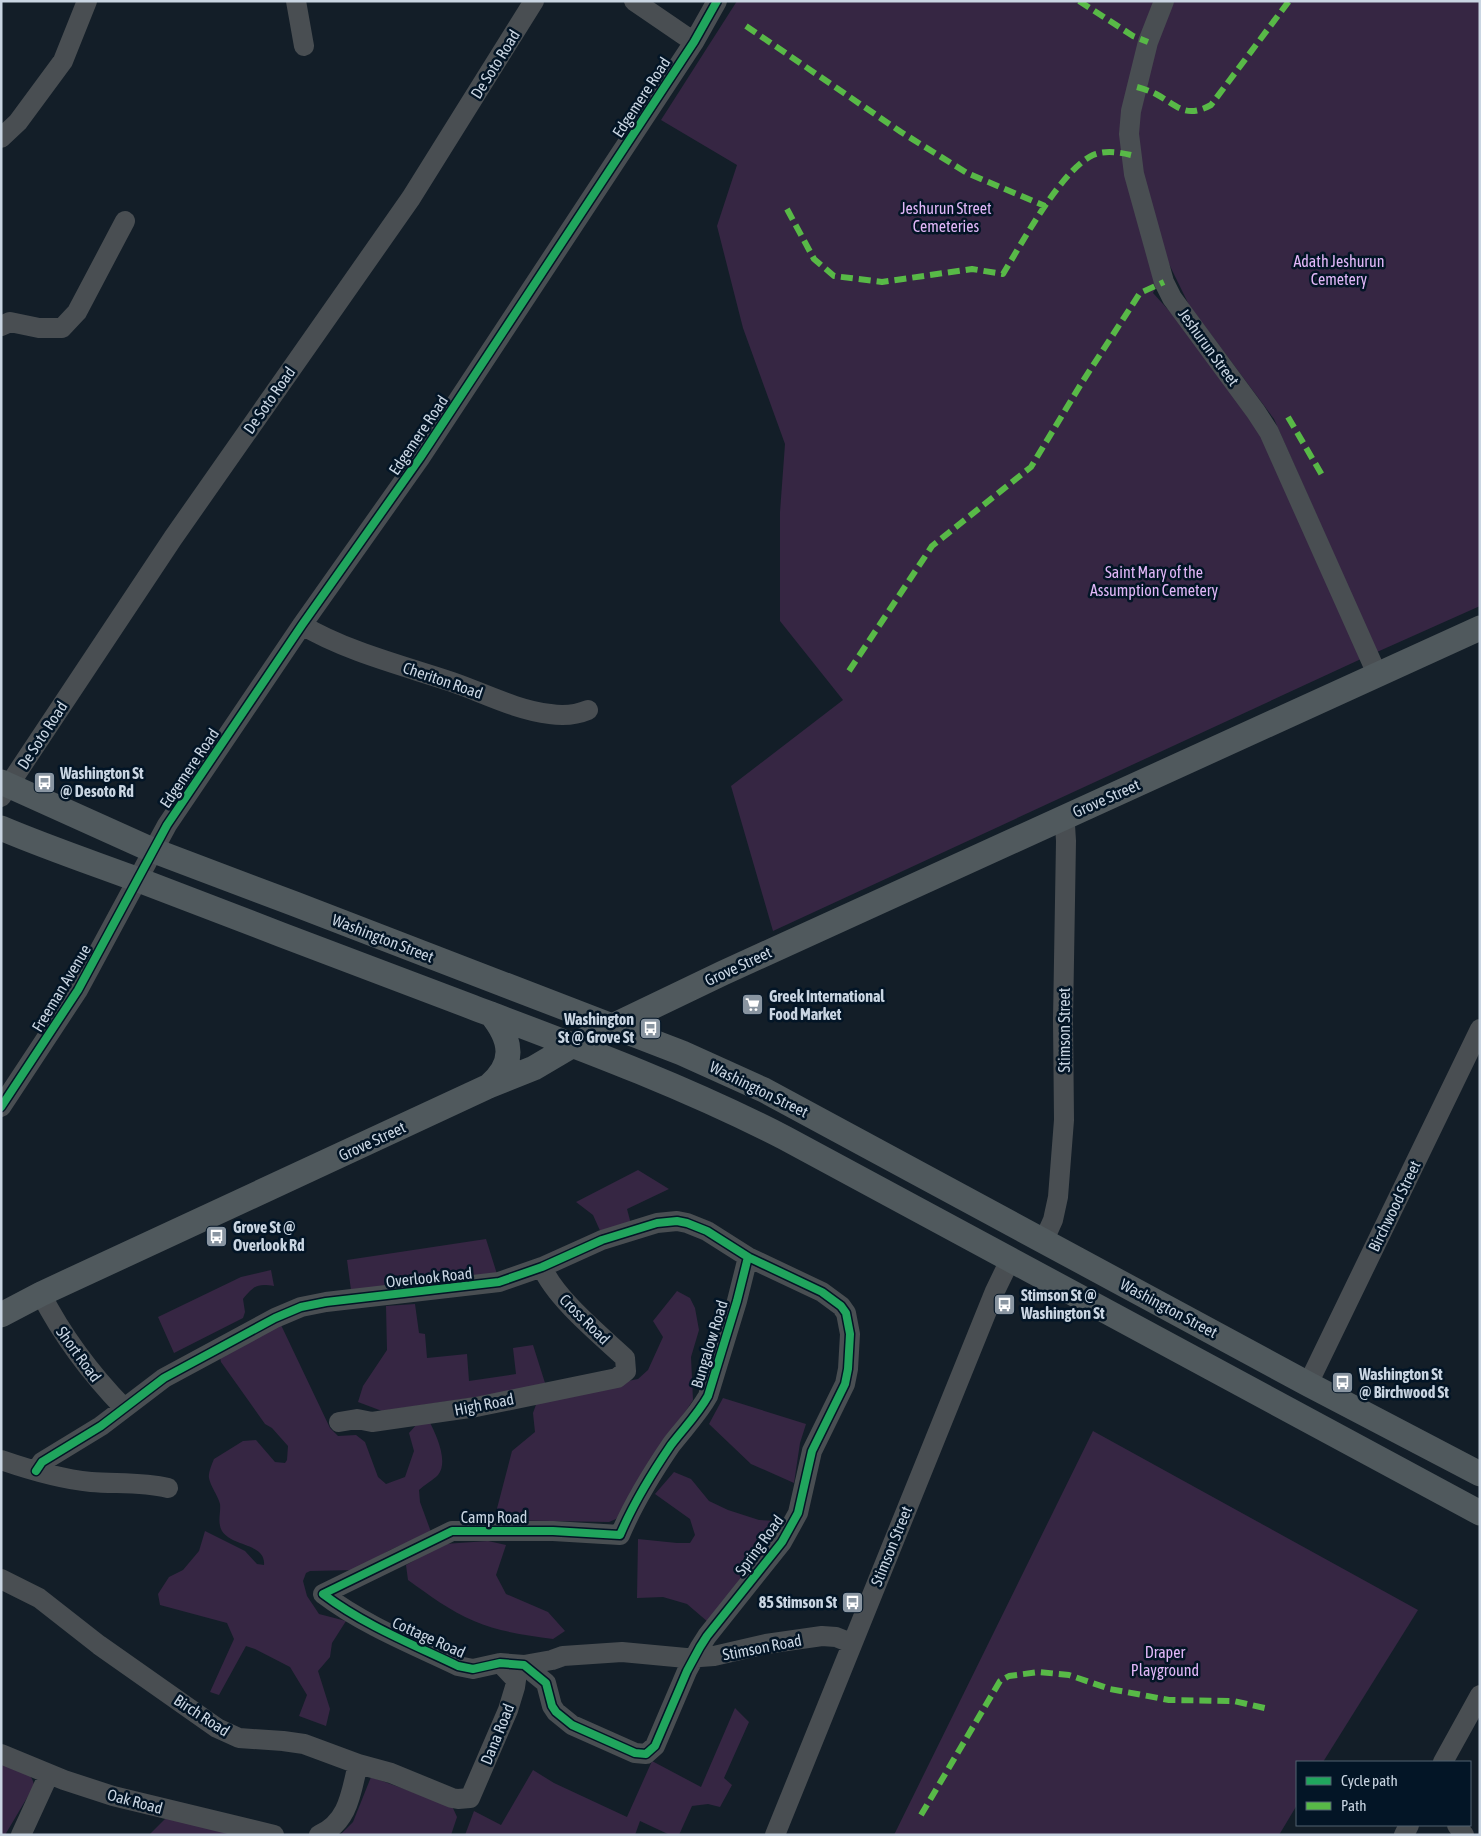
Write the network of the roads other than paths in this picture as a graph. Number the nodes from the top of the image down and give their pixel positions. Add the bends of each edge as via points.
1 (87, 1) edge
2 (296, 1) edge
3 (534, 1) edge
4 (634, 1) edge
5 (717, 1) edge
6 (1164, 1) edge
7 (694, 42) junction
8 (304, 46) dead end
9 (1, 138) edge
10 (125, 221) dead end
11 (1, 326) edge
12 (302, 625) junction
13 (1480, 628) edge
14 (1377, 674) junction
15 (588, 710) dead end
16 (4, 788) edge
17 (1062, 817) junction
18 (1, 828) edge
19 (152, 850) junction
20 (136, 879) junction
21 (491, 1014) junction
22 (611, 1027) junction
23 (1480, 1029) edge
24 (573, 1045) junction
25 (489, 1086) junction
26 (1, 1107) edge
27 (1035, 1235) junction
28 (748, 1257) junction
29 (1020, 1265) junction
30 (542, 1267) junction
31 (41, 1294) junction
32 (841, 1306) joint
33 (1, 1315) edge
34 (626, 1371) joint
35 (1308, 1384) junction
36 (1263, 1396) junction
37 (124, 1408) junction
38 (339, 1422) dead end
39 (1, 1460) edge
40 (36, 1471) junction
41 (1480, 1474) edge
42 (168, 1488) dead end
43 (1480, 1513) edge
44 (620, 1535) joint
45 (1, 1579) edge
46 (322, 1594) joint
47 (851, 1643) junction
48 (694, 1658) junction
49 (500, 1663) junction
50 (524, 1665) junction
51 (1480, 1695) edge
52 (1, 1754) edge
53 (1444, 1761) edge
54 (358, 1764) junction
55 (49, 1774) junction
56 (458, 1799) joint
57 (21, 1835) edge
58 (274, 1835) edge
59 (319, 1835) edge
60 (775, 1835) edge

1 - 9 street via 63,61 18,122
2 - 8 street
3 - 16 street, De Soto Road via 411,198 173,538
4 - 7 street
5 - 7 street, Edgemere Road
6 - 14 street, Jeshurun Street via 1148,42 1131,111 1129,134 1134,174 1164,282 1172,298 1269,432
7 - 12 street, Edgemere Road via 420,458
10 - 11 street via 77,312 62,328 39,328 10,322
12 - 15 street, Cheriton Road via 321,636 531,710 558,715
12 - 19 street, Edgemere Road
13 - 14 main road, Grove Street
14 - 17 main road, Grove Street
16 - 19 main road, Washington Street
17 - 22 main road, Grove Street
17 - 27 street, Stimson Street via 1066,841 1064,1120 1053,1220
18 - 20 main road, Washington Street
19 - 20 street, Edgemere Road
19 - 22 main road, Washington Street
20 - 21 main road, Washington Street
20 - 26 street, Freeman Avenue via 78,990
21 - 24 main road, Washington Street
21 - 25 main road via 506,1040 508,1057 502,1073
22 - 24 main road, Grove Street
22 - 27 main road, Washington Street via 682,1053 764,1090
23 - 35 street, Birchwood Street
24 - 25 main road, Grove Street via 534,1068
24 - 29 main road, Washington Street via 655,1077 752,1121
25 - 31 main road, Grove Street
27 - 29 main road
27 - 35 main road, Washington Street
28 - 30 street, Overlook Road via 707,1231 687,1223 667,1221 602,1240
28 - 32 street, Overlook Road via 822,1292
28 - 44 street, Bungalow Road via 708,1396 662,1459
29 - 36 main road, Washington Street
29 - 47 street, Stimson Street via 994,1291
30 - 34 street, Cross Road via 556,1289 625,1358
30 - 37 street, Overlook Road via 485,1285 301,1307 164,1378
31 - 33 main road, Grove Street
31 - 37 street, Short Road via 86,1365
32 - 48 street, Spring Road via 846,1313 850,1334 848,1368 841,1393 812,1451 798,1512 782,1542 707,1636
34 - 38 street, High Road via 609,1380 476,1407 372,1422 357,1419
35 - 36 main road via 1290,1398 1282,1400
35 - 41 main road, Washington Street
36 - 43 main road, Washington Street
37 - 40 street, Overlook Road via 42,1462
39 - 40 street
40 - 42 street via 82,1481
44 - 46 street, Camp Road via 452,1531
45 - 54 street, Birch Road via 39,1598 99,1645 217,1728 239,1738 304,1744
46 - 49 street, Cottage Road via 371,1625 458,1666 473,1669
47 - 48 street, Stimson Road via 822,1636
47 - 60 street, Stimson Street
48 - 50 street, Stimson Road via 622,1652 564,1656
48 - 50 street, Spring Road via 655,1746 646,1754 634,1753 572,1726 552,1706 546,1683
49 - 50 street, Cottage Road
49 - 56 street, Dana Road via 516,1680 511,1702 470,1798
51 - 53 street
52 - 55 street, Oak Road
54 - 56 street, Birch Road
54 - 59 street via 346,1811
55 - 57 street
55 - 58 street, Oak Road via 132,1801

